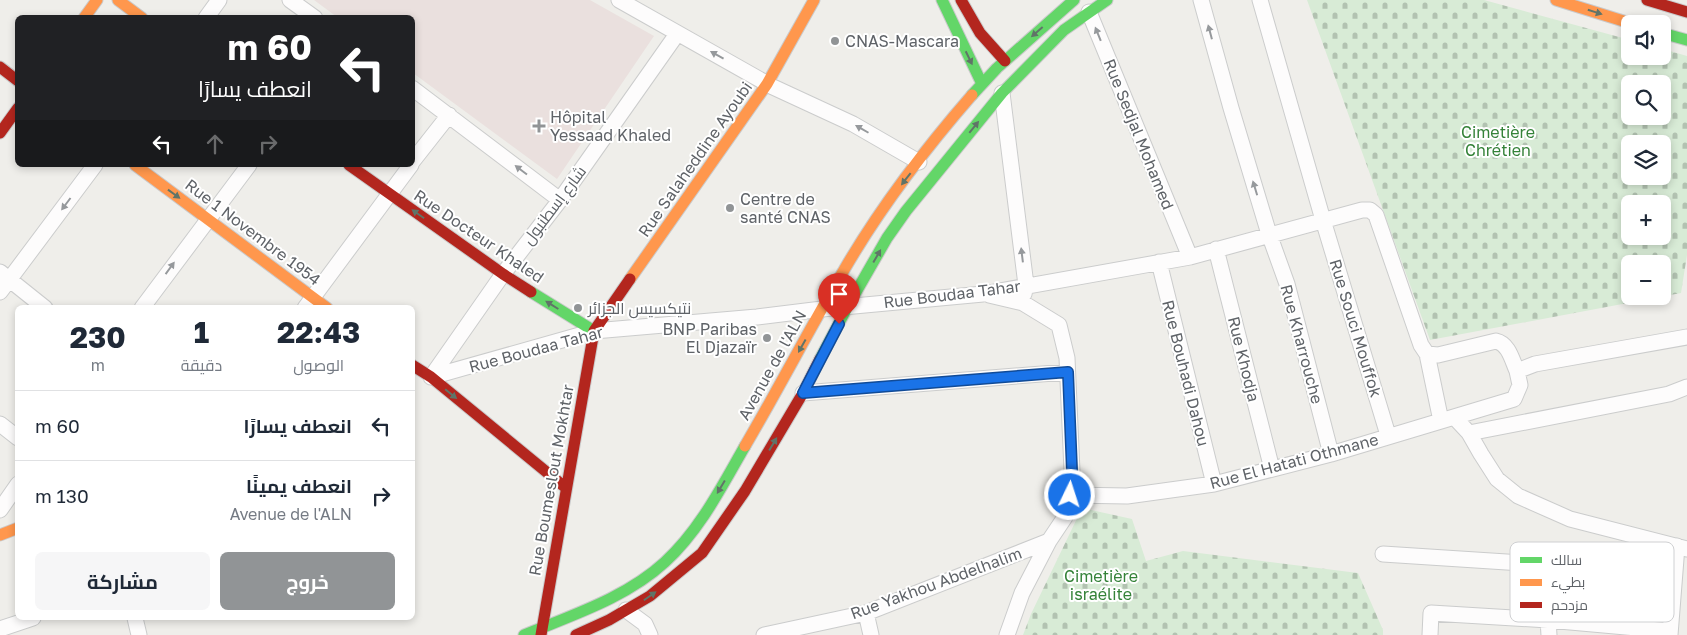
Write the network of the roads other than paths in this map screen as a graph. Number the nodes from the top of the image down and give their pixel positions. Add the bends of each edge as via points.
1 (97, 0) edge
2 (118, 0) edge
3 (219, 0) edge
4 (290, 0) edge
5 (619, 0) edge
6 (814, 0) edge
7 (942, 0) edge
8 (961, 0) edge
9 (1074, 0) edge
10 (1107, 0) edge
11 (1201, 0) edge
12 (1260, 0) edge
13 (1556, 0) edge
14 (1647, 0) edge
15 (1089, 12) junction
16 (1687, 12) edge
17 (86, 15) edge
18 (138, 15) edge
19 (208, 15) edge
20 (311, 15) edge
21 (1621, 20) edge
22 (677, 34) junction
23 (1671, 36) edge
24 (1687, 40) edge
25 (1005, 60) junction
26 (0, 67) edge
27 (15, 79) edge
28 (767, 84) junction
29 (982, 84) junction
30 (415, 90) edge
31 (1002, 93) junction
32 (15, 112) edge
33 (449, 115) junction
34 (0, 133) edge
35 (415, 160) edge
36 (919, 162) junction
37 (93, 167) edge
38 (138, 167) edge
39 (246, 167) edge
40 (352, 167) edge
41 (410, 167) edge
42 (388, 194) junction
43 (560, 200) junction
44 (207, 218) junction
45 (1323, 220) junction
46 (1269, 234) junction
47 (1216, 250) junction
48 (1190, 257) junction
49 (1159, 262) junction
50 (503, 274) junction
51 (5, 276) edge
52 (1026, 285) junction
53 (0, 292) edge
54 (983, 294) junction
55 (309, 302) edge
56 (1023, 303) junction
57 (41, 305) edge
58 (144, 305) edge
59 (848, 306) junction
60 (822, 309) junction
61 (594, 331) junction
62 (1687, 337) edge
63 (1427, 354) junction
64 (415, 367) edge
65 (1517, 371) junction
66 (1068, 372) junction
67 (430, 377) junction
68 (415, 382) edge
69 (1687, 387) edge
70 (803, 393) junction
71 (1448, 420) junction
72 (0, 424) edge
73 (1469, 433) junction
74 (15, 436) edge
75 (1388, 436) junction
76 (1331, 454) junction
77 (1272, 469) junction
78 (1214, 484) junction
79 (15, 488) edge
80 (566, 488) junction
81 (1070, 495) junction
82 (0, 510) edge
83 (15, 529) edge
84 (0, 535) edge
85 (1049, 541) junction
86 (1662, 542) edge
87 (1682, 547) edge
88 (1383, 554) dead end
89 (1510, 562) edge
90 (1674, 584) edge
91 (626, 610) junction
92 (866, 613) junction
93 (27, 620) edge
94 (136, 620) edge
95 (1548, 627) edge
96 (0, 629) edge
97 (542, 632) edge
98 (1670, 633) edge
99 (139, 635) edge
100 (524, 635) edge
101 (576, 635) edge
102 (650, 635) edge
103 (766, 635) edge
104 (871, 635) edge
105 (1007, 635) edge
106 (1430, 635) edge

1 - 17 main road
2 - 18 main road
3 - 19 street
4 - 20 street
5 - 22 street
6 - 28 main road, Rue Salaheddine Ayoubi
7 -> 29 main road
8 - 25 main road via 980,33
9 -> 25 main road, Avenue de l'ALN
10 - 15 main road
46 -> 11 street, Rue Kharrouche
12 - 45 street, Rue Souci Mouffok
13 -> 21 main road
14 - 16 main road
15 - 31 main road via 1064,30
48 -> 15 street, Rue Sedjal Mohamed
28 -> 22 street
22 - 43 street, شارع إسطنبول
23 - 24 main road
25 - 29 main road, Avenue de l'ALN
26 - 27 main road
36 -> 28 street via 853,124
28 - 61 main road, Rue Salaheddine Ayoubi
29 - 36 main road, Avenue de l'ALN
30 - 33 street
52 -> 31 street
59 -> 31 main road via 906,211
32 - 34 main road
33 - 35 street
43 -> 33 street
36 -> 60 main road, Avenue de l'ALN via 871,226
37 -> 51 street
38 -> 44 main road, Rue 1 Novembre 1954
39 - 44 street
40 - 42 main road, Rue Docteur Khaled
41 - 42 street
50 -> 42 main road, Rue Docteur Khaled
42 - 55 street
43 - 50 street, شارع إسطنبول
44 - 55 main road, Rue 1 Novembre 1954
58 -> 44 street
45 - 46 street, Rue Boudaa Tahar
45 - 63 street, Rue Boudaa Tahar via 1362,210 1370,210 1376,215 1421,345
45 - 75 street, Rue Souci Mouffok
46 - 47 street, Rue Boudaa Tahar
46 - 76 street, Rue Kharrouche via 1286,284
47 - 48 street, Rue Boudaa Tahar
47 - 77 street, Rue Khodja
48 - 49 street, Rue Boudaa Tahar
49 - 52 street, Rue Boudaa Tahar
49 - 78 street, Rue Bouhadi Dahou
61 -> 50 main road, Rue Docteur Khaled
50 - 67 street, شارع إسطنبول
51 - 53 street
51 - 57 street
52 - 54 street, Rue Boudaa Tahar
52 - 56 street
54 - 56 street
54 - 59 street, Rue Boudaa Tahar
56 - 66 street via 1059,325
59 - 60 street, Rue Boudaa Tahar
59 - 70 main road
60 - 61 street, Rue Boudaa Tahar via 757,318
60 -> 97 main road, Avenue de l'ALN via 707,511 685,541 665,562 636,584
61 - 67 street, Rue Boudaa Tahar
61 - 80 main road, Rue Boumeslout Mokhtar
62 - 65 street via 1535,364
63 - 65 street via 1438,355 1496,340 1502,342
63 - 71 street
64 - 67 main road
65 - 71 street, Rue El Hatati Othmane via 1520,385 1514,399
66 - 70 street
66 - 81 street
67 - 68 main road
67 -> 80 main road
69 - 73 street via 1669,394
91 -> 70 main road via 650,596 702,553 745,491
71 - 73 street
71 - 75 street, Rue El Hatati Othmane
72 - 74 street
73 - 86 street via 1497,479 1518,496 1570,519
75 - 76 street, Rue El Hatati Othmane
76 - 77 street, Rue El Hatati Othmane
77 - 78 street, Rue El Hatati Othmane
78 - 81 street, Rue El Hatati Othmane via 1128,496
79 - 82 street
80 - 97 main road, Rue Boumeslout Mokhtar
81 - 85 street via 1065,518
83 - 84 main road
85 - 92 street, Rue Yakhou Abdelhalim
85 - 105 street via 1022,593
87 - 90 street
88 - 89 street
91 - 101 main road
91 - 102 street via 645,624
92 - 103 street, Rue Yakhou Abdelhalim
92 - 104 street
93 - 96 street
94 - 99 street
95 - 98 street
95 - 106 street via 1431,613
97 - 100 main road, Avenue de l'ALN

